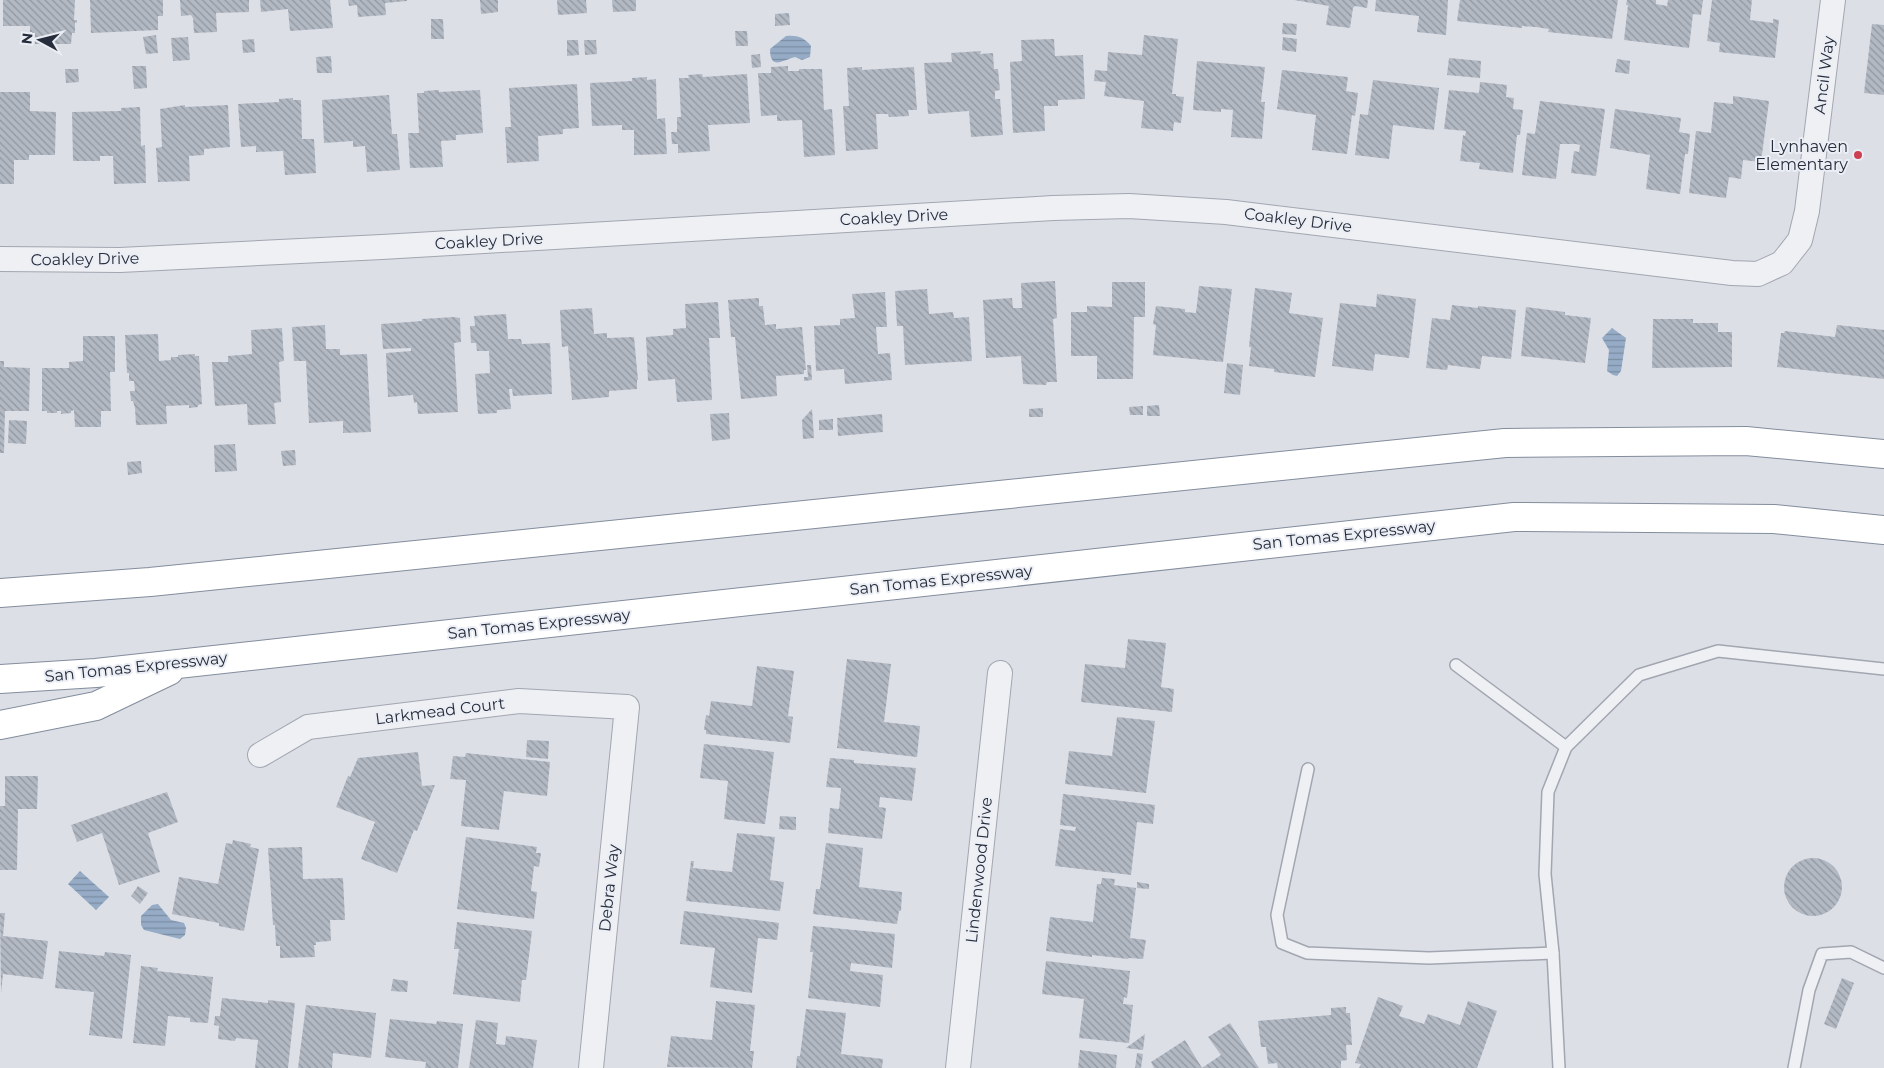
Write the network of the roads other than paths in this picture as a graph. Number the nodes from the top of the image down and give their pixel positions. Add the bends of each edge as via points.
1 (1833, 0) edge
2 (0, 260) edge
3 (1782, 263) joint
4 (1884, 454) edge
5 (1884, 530) edge
6 (2, 592) edge
7 (186, 663) junction
8 (1456, 665) dead end
9 (1884, 669) edge
10 (1000, 673) dead end
11 (0, 679) edge
12 (627, 707) joint
13 (0, 725) edge
14 (1566, 747) junction
15 (260, 755) dead end
16 (1308, 769) dead end
17 (1553, 953) junction
18 (1884, 968) edge
19 (591, 1068) edge
20 (958, 1068) edge
21 (1559, 1068) edge
22 (1794, 1068) edge

1 - 3 street, Ancil Way via 1807,211 1800,240
2 - 3 street, Coakley Drive via 149,258 382,247 1044,208 1130,206 1226,212 1732,273 1758,274
4 - 6 highway via 1746,441 1505,443 150,582
5 - 7 highway, San Tomas Expressway via 1774,519 1514,516
7 - 11 highway, San Tomas Expressway
7 - 13 highway via 96,706
8 - 14 lane
9 - 14 lane via 1718,651 1639,675
10 - 20 street, Lindenwood Drive
12 - 15 street, Larkmead Court via 519,701 308,727
12 - 19 street, Debra Way
14 - 17 lane via 1548,792 1545,874
16 - 17 lane via 1277,915 1282,943 1307,953 1419,958
17 - 21 lane
18 - 22 lane via 1851,952 1822,954 1809,990

